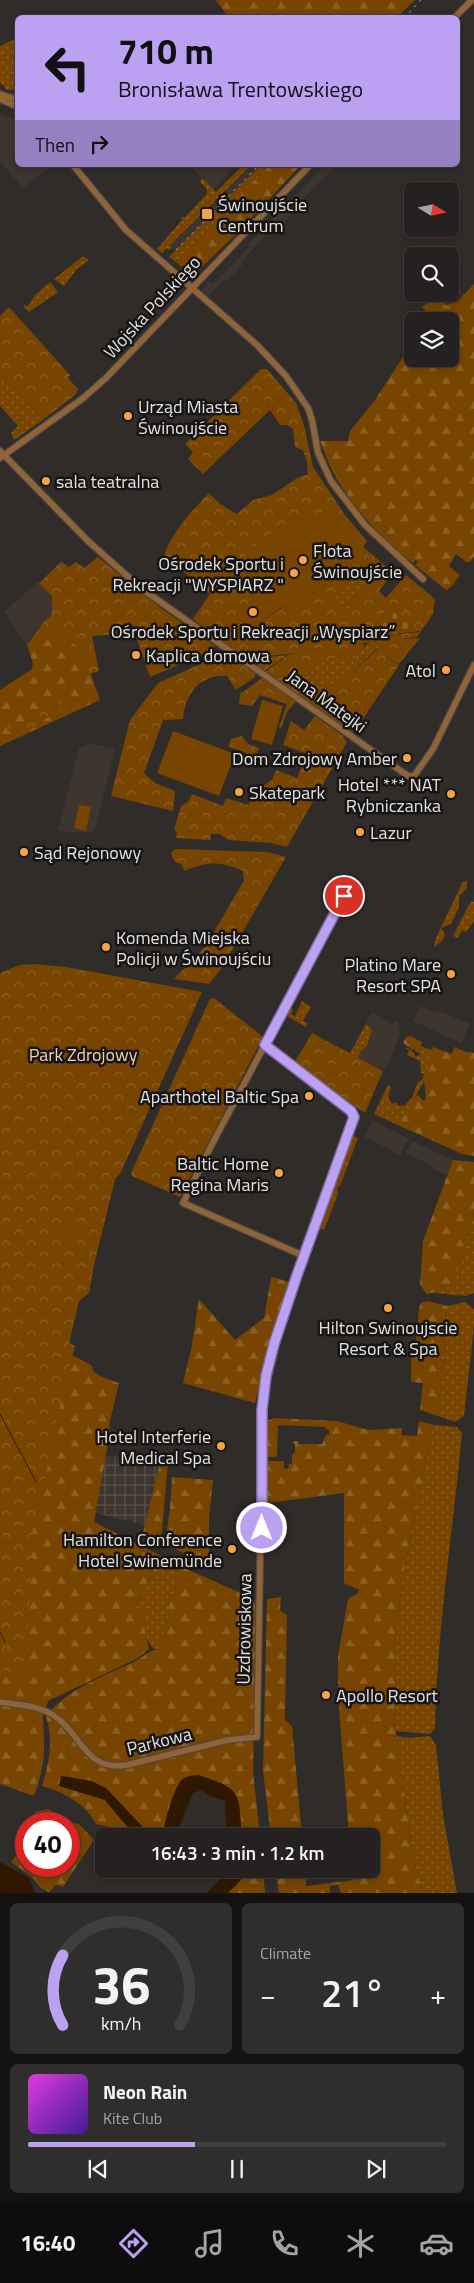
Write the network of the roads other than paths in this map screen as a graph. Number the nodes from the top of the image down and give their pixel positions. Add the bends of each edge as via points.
1 (472, 0) edge
2 (457, 15) edge
3 (0, 94) edge
4 (15, 99) edge
5 (0, 100) edge
6 (15, 106) edge
7 (75, 167) edge
8 (308, 167) edge
9 (191, 288) junction
10 (1, 455) edge
11 (423, 579) dead end
12 (474, 664) edge
13 (344, 896) dead end
14 (265, 1045) junction
15 (304, 1256) junction
16 (0, 1702) edge
17 (257, 1737) joint

1 - 2 street
3 - 4 street
5 - 6 street
7 - 9 street via 126,230
8 - 9 street, Wojska Polskiego
9 - 10 street, Wojska Polskiego via 96,387
9 - 11 street via 257,345 286,376 308,408 318,453 330,481 365,525
10 - 12 street, Jana Matejki via 142,589 412,777 433,749
13 - 14 street
14 - 15 street, Uzdrowiskowa via 351,1111 354,1117
14 - 15 street via 183,1203
15 - 17 street, Uzdrowiskowa via 274,1344 263,1394
16 - 17 street, Parkowa via 48,1712 67,1727 90,1756 111,1766 127,1766 238,1738

